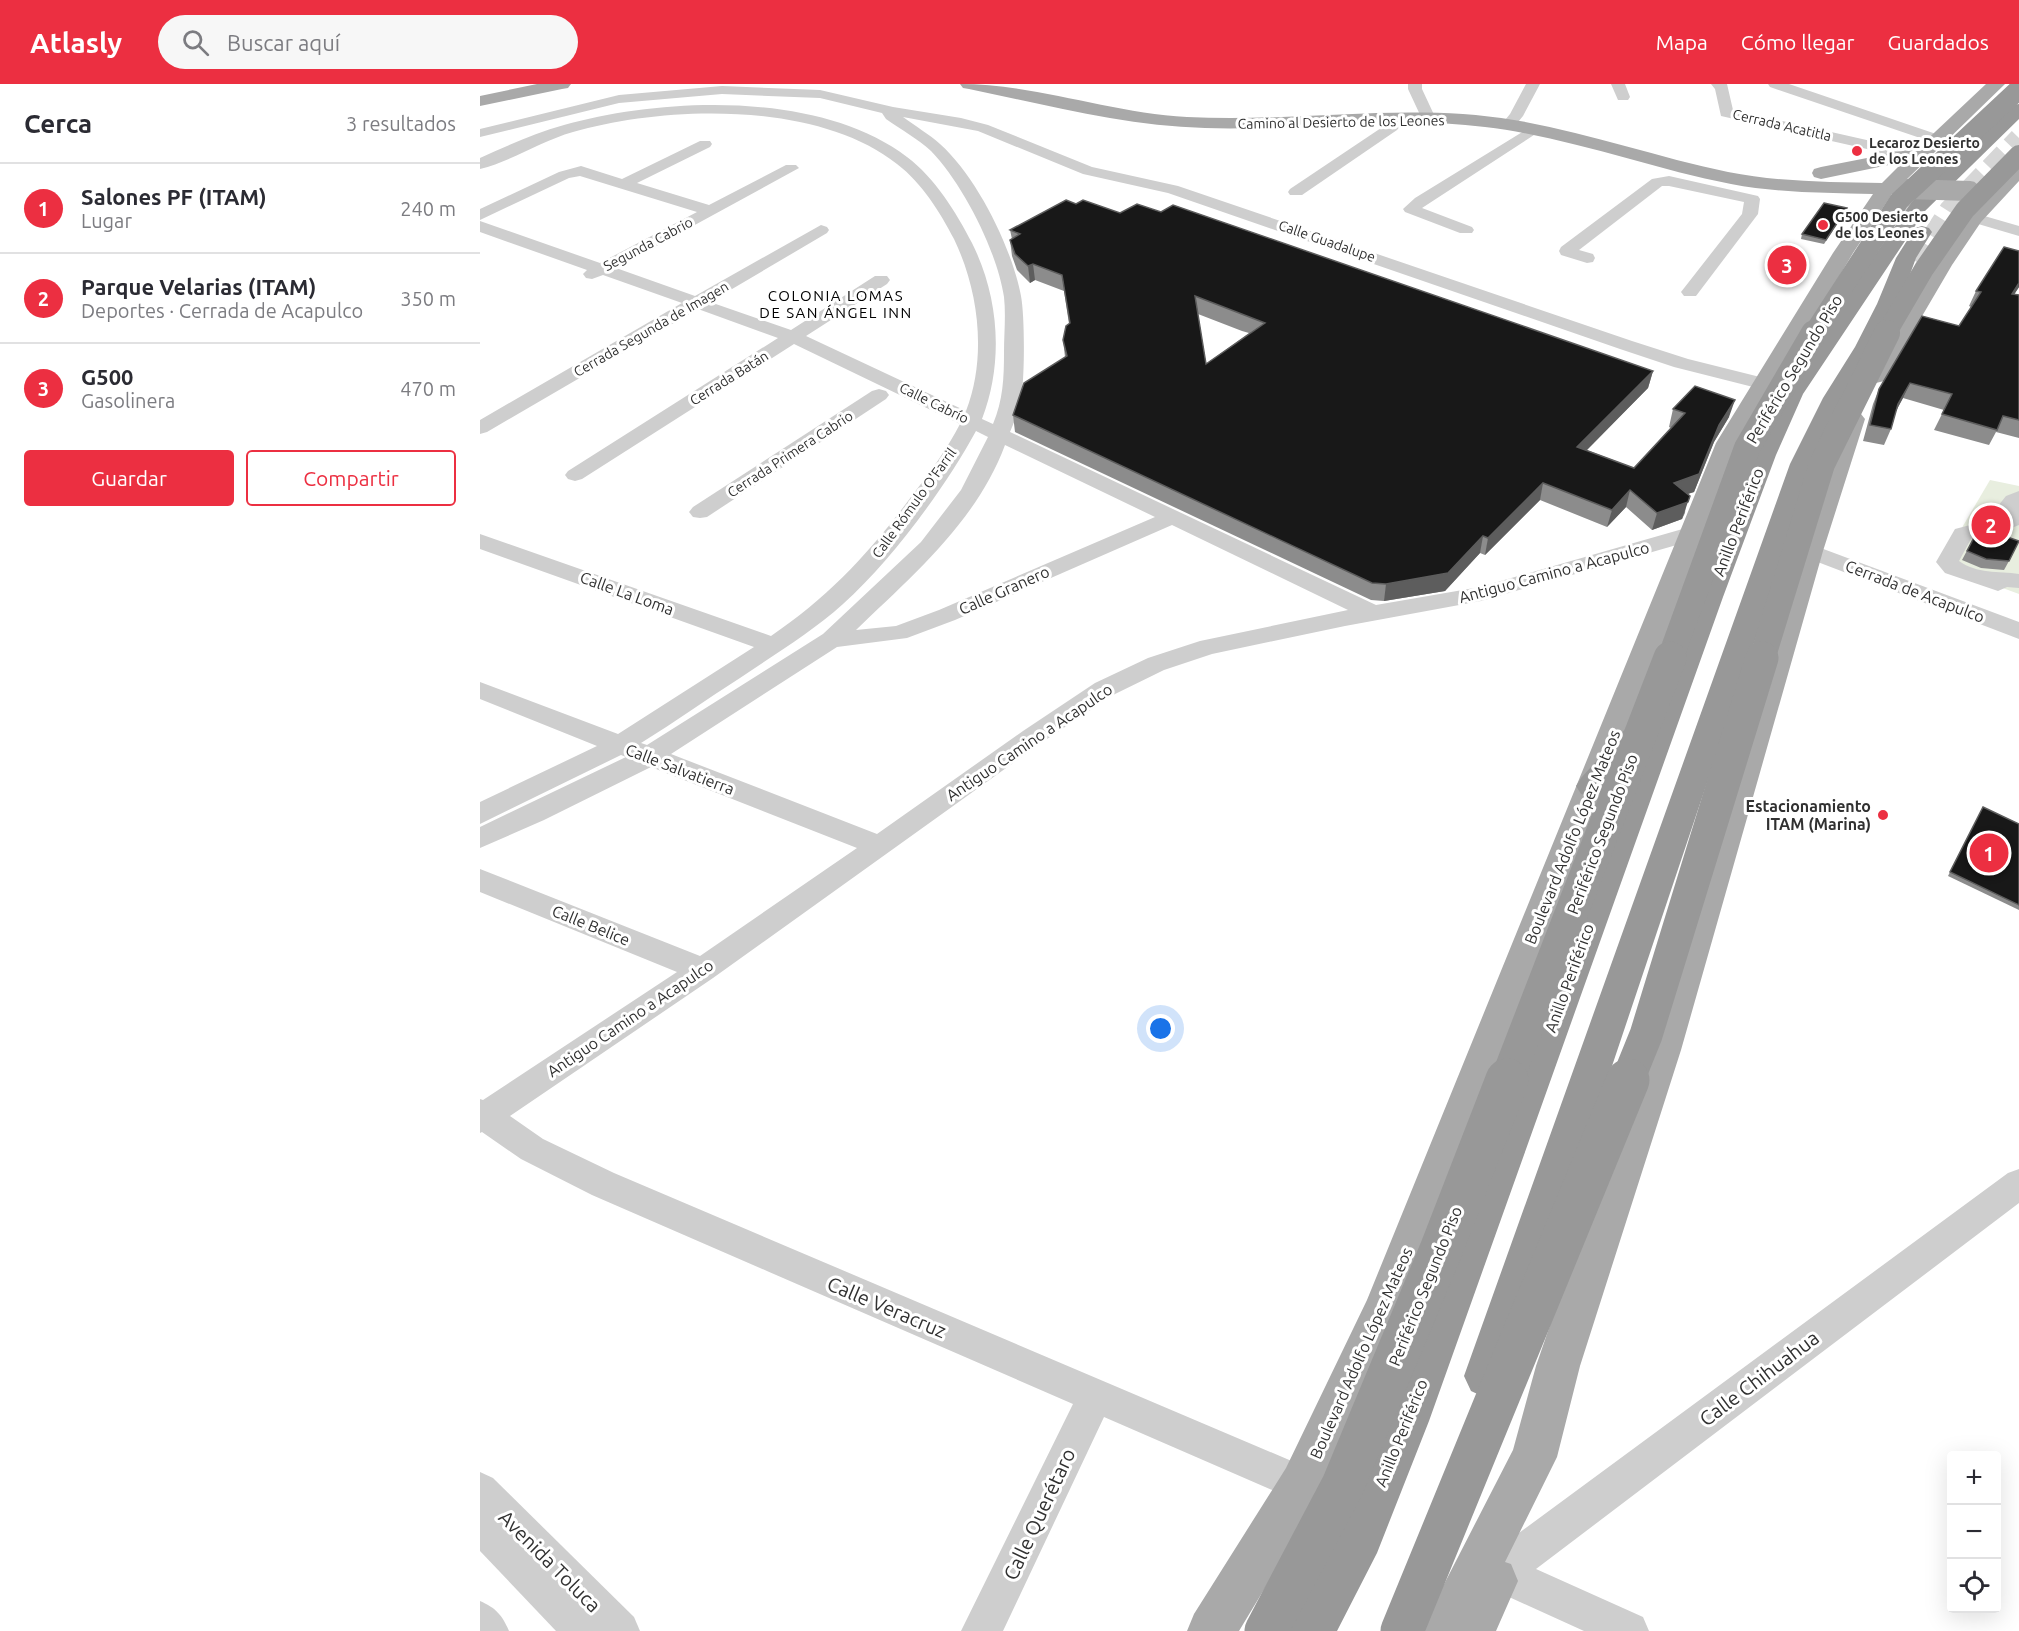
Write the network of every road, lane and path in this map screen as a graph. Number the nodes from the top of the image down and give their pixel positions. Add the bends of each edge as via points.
1 (562, 84) edge
2 (969, 84) edge
3 (1415, 84) edge
4 (1533, 84) edge
5 (1718, 84) edge
6 (1775, 84) edge
7 (1996, 84) edge
8 (2019, 89) edge
9 (480, 100) edge
10 (888, 110) junction
11 (2019, 110) edge
12 (1429, 119) junction
13 (1398, 120) junction
14 (1508, 125) junction
15 (1532, 130) junction
16 (2019, 133) edge
17 (483, 137) edge
18 (1937, 139) junction
19 (705, 144) dead end
20 (480, 164) edge
21 (791, 168) dead end
22 (1711, 173) junction
23 (1674, 174) junction
24 (1898, 182) junction
25 (626, 183) junction
26 (1996, 184) edge
27 (1811, 186) junction
28 (1296, 192) dead end
29 (711, 211) junction
30 (480, 215) edge
31 (480, 226) edge
32 (821, 230) dead end
33 (1466, 230) dead end
34 (2019, 231) edge
35 (480, 239) edge
36 (1587, 258) dead end
37 (602, 268) junction
38 (585, 277) junction
39 (881, 280) dead end
40 (1690, 292) dead end
41 (689, 307) junction
42 (794, 337) junction
43 (775, 349) junction
44 (1804, 362) dead end
45 (1781, 384) junction
46 (879, 396) junction
47 (480, 428) edge
48 (967, 429) junction
49 (996, 444) junction
50 (575, 475) dead end
51 (2019, 497) edge
52 (700, 512) dead end
53 (1162, 522) junction
54 (1693, 533) junction
55 (480, 540) edge
56 (1810, 551) junction
57 (2019, 581) edge
58 (1374, 613) junction
59 (1345, 618) junction
60 (1748, 621) junction
61 (2019, 631) edge
62 (831, 640) junction
63 (773, 645) junction
64 (480, 690) edge
65 (1674, 696) junction
66 (1759, 725) junction
67 (620, 745) junction
68 (648, 757) junction
69 (1592, 786) junction
70 (480, 814) edge
71 (480, 838) edge
72 (880, 846) junction
73 (480, 880) edge
74 (703, 970) junction
75 (481, 1116) edge
76 (2019, 1184) edge
77 (1095, 1396) junction
78 (1534, 1458) junction
79 (1302, 1484) junction
80 (480, 1491) edge
81 (480, 1523) edge
82 (1499, 1572) junction
83 (480, 1621) edge
84 (489, 1631) edge
85 (584, 1631) edge
86 (620, 1631) edge
87 (981, 1631) edge
88 (1211, 1631) edge
89 (1266, 1631) edge
90 (1311, 1631) edge
91 (1387, 1631) edge
92 (1402, 1631) edge
93 (1444, 1631) edge
94 (1471, 1631) edge
95 (1629, 1631) edge

1 - 9 main road
2 - 13 main road, Camino al Desierto de los Leones via 1156,120 1246,124
3 - 12 street
4 - 14 street
5 - 24 street, Cerrada Acatitla via 1722,87 1726,113 1871,145
6 - 18 street via 1834,99
7 - 18 main road
8 - 89 highway, Periférico Segundo Piso, bridge via 1899,201 1783,383 1747,448 1670,659 1441,1250 1343,1485
10 - 17 street, Calle Guadalupe via 820,94 701,91 606,102
10 - 45 street, Calle Guadalupe via 983,128 1088,171 1172,189 1637,349 1681,363
10 - 49 street, Calle Guadalupe via 935,147 964,181 985,218 1010,281 1013,380 1010,406
11 - 45 highway, Anillo Periférico via 1918,207
12 - 13 main road, Camino al Desierto de los Leones
12 - 14 main road, Camino al Desierto de los Leones
13 - 28 street
14 - 15 main road, Camino al Desierto de los Leones
15 - 23 main road, Camino al Desierto de los Leones
15 - 33 street via 1411,209
16 - 60 highway via 1934,212 1906,258 1894,295 1802,464
18 - 24 main road, Camino al Desierto de los Leones
19 - 25 street
20 - 48 street, Calle Rómulo O'Farril via 569,128 622,117 690,111 787,116 836,127 869,140 902,160 925,184 955,225 979,278 988,339 980,394
21 - 29 street, Segunda Cabrio
22 - 23 main road, Camino al Desierto de los Leones
22 - 24 main road, Camino al Desierto de los Leones
22 - 27 main road, Camino al Desierto de los Leones via 1741,180
23 - 36 street via 1567,251
23 - 40 street via 1752,199 1750,213
24 - 26 main road, bridge
24 - 27 main road, Camino al Desierto de los Leones
24 - 27 main road via 1843,196
24 - 45 main road, Boulevard Adolfo López Mateos via 1843,253
25 - 29 street
25 - 30 street via 581,171 564,175
26 - 34 street
26 - 56 main road via 1856,409
26 - 92 highway, bridge via 1966,209 1928,263 1852,399 1822,464 1646,1035
29 - 37 street, Segunda Cabrio
31 - 37 street, Calle Cabrío
32 - 41 street, Cerrada Segunda de Imagen
35 - 38 street, Calle Cabrío
37 - 38 street, Segunda Cabrio
37 - 41 street, Calle Cabrío
38 - 41 street, Calle Cabrío
39 - 42 street, Cerrada Batán
41 - 42 street, Calle Cabrío
41 - 43 street, Calle Cabrío
41 - 47 street, Cerrada Segunda de Imagen
42 - 43 street, Cerrada Batán
42 - 48 street, Calle Cabrío
43 - 46 street, Calle Cabrío
43 - 50 street, Cerrada Batán
44 - 45 highway
45 - 54 main road, Boulevard Adolfo López Mateos via 1728,442
45 - 65 highway, Anillo Periférico via 1764,455
46 - 48 street, Calle Cabrío
46 - 52 street, Cerrada Primera Cabrio
48 - 49 street, Calle Cabrío
48 - 63 street, Calle Rómulo O'Farril via 889,543 809,621
49 - 53 street, Calle Cabrío
49 - 62 street, Calle Rómulo O'Farril via 971,492 929,547
51 - 57 street via 2009,506 2013,520 1960,536 1947,562 1953,568 1998,584 2001,579
53 - 58 street, Calle Cabrío
53 - 59 street, Calle Cabrío
53 - 62 street, Calle Granero via 899,633
54 - 58 street, Antiguo Camino a Acapulco via 1481,594
54 - 69 main road, Boulevard Adolfo López Mateos
55 - 63 street, Calle La Loma
56 - 61 street, Cerrada de Acapulco
56 - 66 main road
58 - 59 street, Antiguo Camino a Acapulco
59 - 72 street, Antiguo Camino a Acapulco via 1208,647 1156,664 1104,689
60 - 66 highway
60 - 91 highway via 1462,1446
62 - 68 street, Calle Rómulo O'Farril
63 - 67 street, Calle Rómulo O'Farril
64 - 67 street, Calle Salvatierra
65 - 69 highway
65 - 90 highway, Anillo Periférico via 1407,1420 1359,1536
66 - 78 main road via 1663,1050 1558,1366
67 - 68 street, Calle Salvatierra
67 - 70 street, Calle Rómulo O'Farril
68 - 71 street, Calle Rómulo O'Farril
68 - 72 street, Calle Salvatierra
69 - 79 main road, Boulevard Adolfo López Mateos via 1383,1313
72 - 74 street, Antiguo Camino a Acapulco
73 - 74 street, Calle Belice
74 - 75 street, Antiguo Camino a Acapulco
75 - 77 street, Calle Veracruz via 532,1149 603,1184
76 - 82 street, Calle Chihuahua
77 - 79 street, Calle Veracruz
77 - 87 street, Calle Querétaro
78 - 82 main road
78 - 93 main road
79 - 88 main road, Boulevard Adolfo López Mateos
80 - 86 street, Avenida Toluca
81 - 85 street
82 - 94 main road
82 - 95 street
83 - 84 street

